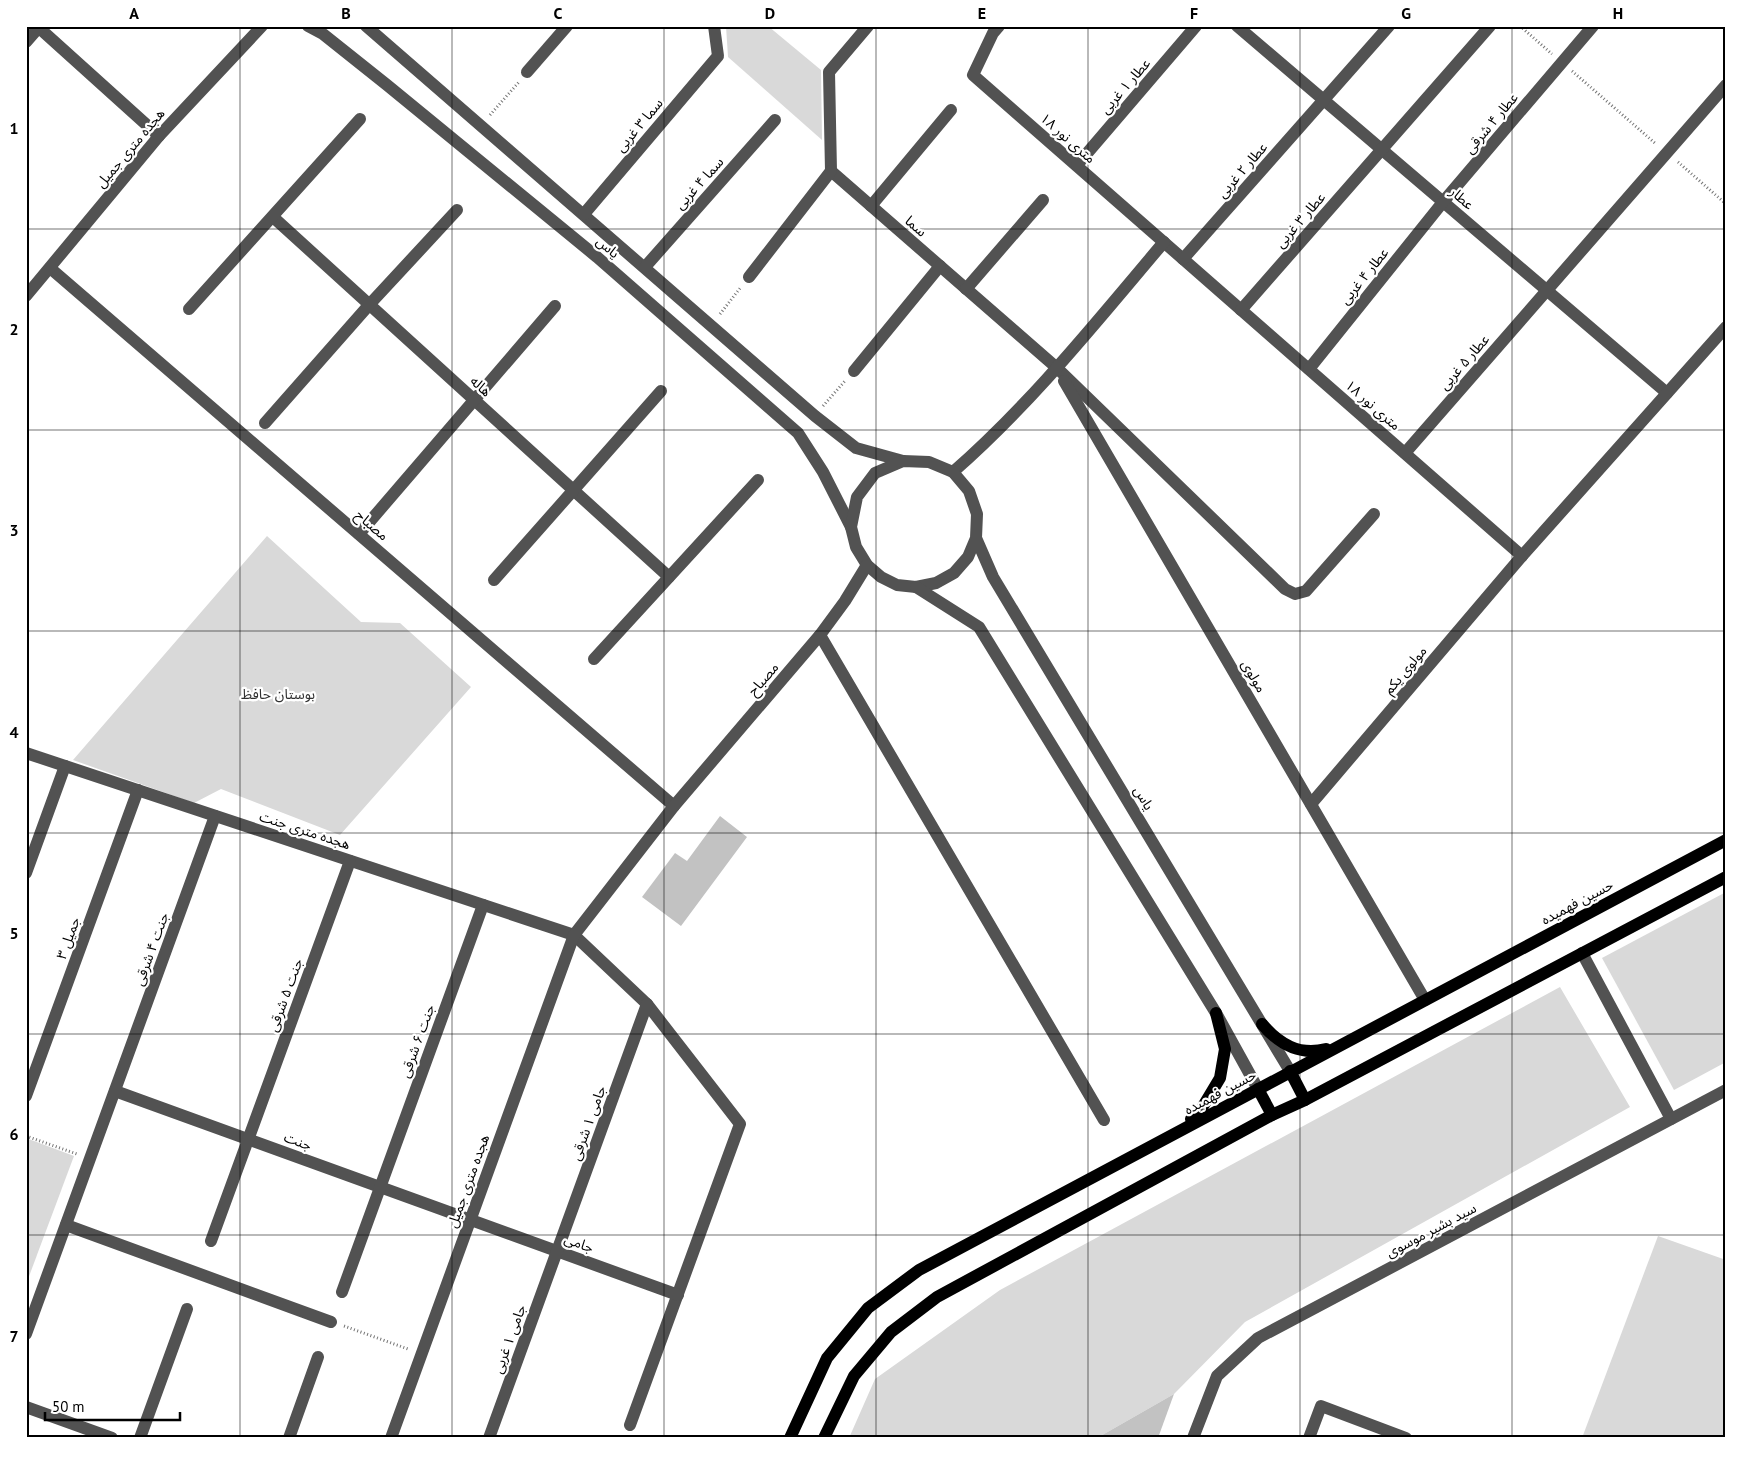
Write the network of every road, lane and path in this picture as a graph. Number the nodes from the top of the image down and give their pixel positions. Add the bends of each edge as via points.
1 (262, 26) edge
2 (308, 26) edge
3 (366, 26) edge
4 (568, 26) edge
5 (714, 26) edge
6 (868, 26) edge
7 (999, 26) edge
8 (1196, 26) edge
9 (1237, 26) edge
10 (1389, 26) edge
11 (1490, 26) edge
12 (1520, 26) edge
13 (1593, 26) edge
14 (38, 27) edge
15 (26, 42) edge
16 (1562, 62) junction
17 (528, 72) joint
18 (1726, 86) edge
19 (1324, 100) junction
20 (951, 110) dead end
21 (360, 119) dead end
22 (776, 120) dead end
23 (481, 126) junction
24 (158, 136) junction
25 (1382, 150) junction
26 (1666, 153) junction
27 (1076, 165) junction
28 (831, 171) junction
29 (1043, 200) dead end
30 (1443, 202) junction
31 (1726, 204) edge
32 (871, 206) junction
33 (457, 210) dead end
34 (584, 214) junction
35 (273, 217) junction
36 (1164, 242) junction
37 (1184, 259) junction
38 (940, 266) junction
39 (644, 267) junction
40 (50, 268) junction
41 (749, 277) joint
42 (966, 289) junction
43 (1546, 290) junction
44 (26, 296) edge
45 (370, 305) junction
46 (555, 306) dead end
47 (189, 309) dead end
48 (1241, 310) junction
49 (711, 326) junction
50 (1726, 327) edge
51 (1057, 368) junction
52 (1309, 369) junction
53 (854, 371) joint
54 (661, 391) dead end
55 (1667, 394) junction
56 (474, 400) junction
57 (815, 416) junction
58 (265, 422) dead end
59 (1405, 453) junction
60 (903, 461) junction
61 (952, 472) junction
62 (758, 480) dead end
63 (573, 489) junction
64 (1374, 514) dead end
65 (851, 527) junction
66 (359, 534) junction
67 (976, 538) junction
68 (1522, 556) junction
69 (866, 565) junction
70 (669, 577) junction
71 (494, 580) dead end
72 (916, 587) junction
73 (820, 635) junction
74 (594, 659) dead end
75 (26, 753) edge
76 (65, 766) junction
77 (138, 790) junction
78 (1311, 804) junction
79 (674, 806) junction
80 (215, 816) junction
81 (1726, 840) edge
82 (350, 861) junction
83 (26, 873) edge
84 (1726, 876) edge
85 (483, 905) junction
86 (574, 935) junction
87 (1582, 953) junction
88 (1425, 1000) junction
89 (647, 1004) junction
90 (1216, 1013) junction
91 (1262, 1024) junction
92 (1343, 1044) junction
93 (1290, 1071) junction
94 (1258, 1089) junction
95 (1726, 1090) edge
96 (115, 1091) junction
97 (26, 1096) edge
98 (1305, 1100) junction
99 (1272, 1115) junction
100 (1671, 1119) junction
101 (1104, 1120) dead end
102 (1177, 1132) junction
103 (26, 1136) edge
104 (248, 1140) junction
105 (90, 1159) junction
106 (380, 1187) junction
107 (470, 1220) junction
108 (66, 1225) junction
109 (211, 1241) dead end
110 (557, 1251) junction
111 (342, 1292) dead end
112 (678, 1295) junction
113 (187, 1308) dead end
114 (331, 1322) joint
115 (26, 1334) edge
116 (422, 1354) junction
117 (318, 1357) dead end
118 (26, 1407) edge
119 (630, 1426) dead end
120 (112, 1438) edge
121 (140, 1438) edge
122 (289, 1438) edge
123 (391, 1438) edge
124 (489, 1438) edge
125 (790, 1438) edge
126 (824, 1438) edge
127 (1193, 1438) edge
128 (1309, 1438) edge
129 (1406, 1438) edge

1 - 24 street, هجده متری جمیل
2 - 65 street, یاس via 387,84 598,257 798,434 823,472
3 - 23 street, یاس
4 - 17 street
5 - 34 street, سما ۳ غربی via 718,56
6 - 28 street via 828,72
7 - 27 street, ۱۸ متری نور via 973,74
8 - 27 street, عطار ۱ غربی
9 - 19 street, عطار
10 - 19 street, عطار ۲ غربی
11 - 25 street, عطار ۳ غربی
12 - 16 path
13 - 16 street, عطار ۴ شرقی
14 - 15 street
14 - 24 street
16 - 26 path
16 - 30 street, عطار ۴ شرقی
17 - 23 path
18 - 26 street, عطار ۵ غربی
19 - 25 street, عطار
19 - 37 street, عطار ۲ غربی
20 - 32 street
21 - 35 street
22 - 39 street, سما ۴ غربی
23 - 34 street, یاس
24 - 40 street, هجده متری جمیل
25 - 30 street, عطار
25 - 48 street, عطار ۳ غربی
26 - 31 path
26 - 43 street, عطار ۵ غربی
27 - 36 street, ۱۸ متری نور
28 - 32 street, سما
28 - 41 street
29 - 42 street
30 - 43 street, عطار
30 - 52 street, عطار ۴ غربی
32 - 38 street, سما
33 - 45 street
34 - 39 street, یاس
35 - 45 street, هاله
35 - 47 street
36 - 37 street, ۱۸ متری نور
36 - 51 street
37 - 48 street, ۱۸ متری نور
38 - 42 street, سما
38 - 53 street
39 - 49 street, یاس
40 - 44 street, هجده متری جمیل
40 - 66 street, مصباح
41 - 49 path
42 - 51 street, سما
43 - 55 street, عطار
43 - 59 street, عطار ۵ غربی
45 - 56 street, هاله
45 - 58 street
46 - 56 street
48 - 52 street, ۱۸ متری نور
49 - 57 street, یاس
50 - 55 street
51 - 61 street via 984,445
51 - 64 street, سما via 1285,589 1295,594 1306,591
51 - 78 street, مولوی
52 - 59 street, ۱۸ متری نور
53 - 57 path
54 - 63 street
55 - 68 street
56 - 63 street, هاله
56 - 66 street
57 - 60 street, یاس via 856,448
59 - 68 street, ۱۸ متری نور
60 - 61 street via 929,462
60 - 65 street via 876,474 857,497
61 - 67 street via 969,491 977,514
62 - 70 street
63 - 70 street, هاله
63 - 71 street
65 - 69 street via 856,547
66 - 79 street, مصباح
67 - 72 street via 968,557 954,573 936,583
67 - 91 street, یاس via 993,577
68 - 78 street, مولوی یکم
69 - 72 street via 898,585
69 - 73 street, مصباح
70 - 74 street
72 - 90 street via 979,626
73 - 79 street, مصباح
73 - 101 street
75 - 76 street, هجده متری جنت
76 - 77 street, هجده متری جنت
76 - 83 street
77 - 80 street, هجده متری جنت
77 - 97 street, جمیل ۳
78 - 88 street, مولوی
79 - 86 street, مصباح
80 - 82 street, هجده متری جنت
80 - 96 street, جنت ۴ شرقی
81 - 88 main road, حسین فهمیده
82 - 85 street, هجده متری جنت
82 - 104 street, جنت ۵ شرقی
84 - 87 main road
85 - 86 street, هجده متری جنت
85 - 106 street, جنت ۶ شرقی
86 - 89 street
86 - 107 street, هجده متری جمیل
87 - 98 main road
87 - 100 street
88 - 92 main road, حسین فهمیده
89 - 110 street, جامی ۱ شرقی
89 - 112 street via 740,1124
90 - 94 street
90 - 102 main road via 1225,1049 1220,1078 1202,1108
91 - 92 main road via 1272,1036 1298,1050 1314,1052
91 - 93 street, یاس
92 - 93 main road, حسین فهمیده
93 - 94 main road, حسین فهمیده
93 - 98 main road
94 - 99 main road
94 - 102 main road, حسین فهمیده
95 - 100 street, سید بشیر موسوی
96 - 104 street, جنت
96 - 105 street, جنت ۴ شرقی
98 - 99 main road
99 - 126 main road via 937,1297 891,1332 854,1376
100 - 127 street, سید بشیر موسوی via 1258,1338 1217,1376
102 - 125 main road, حسین فهمیده via 919,1270 868,1308 827,1358
103 - 105 path
104 - 106 street, جنت
104 - 109 street, جنت ۵ شرقی
105 - 108 street, جنت ۴ شرقی
106 - 107 street, جنت
106 - 111 street, جنت ۶ شرقی
107 - 110 street, جامی
107 - 116 street, هجده متری جمیل
108 - 114 street
108 - 115 street, جنت ۴ شرقی
110 - 112 street, جامی
110 - 124 street, جامی ۱ غربی
112 - 119 street
113 - 121 street
114 - 116 path
116 - 123 street, هجده متری جمیل
117 - 122 street
118 - 120 street
128 - 129 street via 1321,1406

